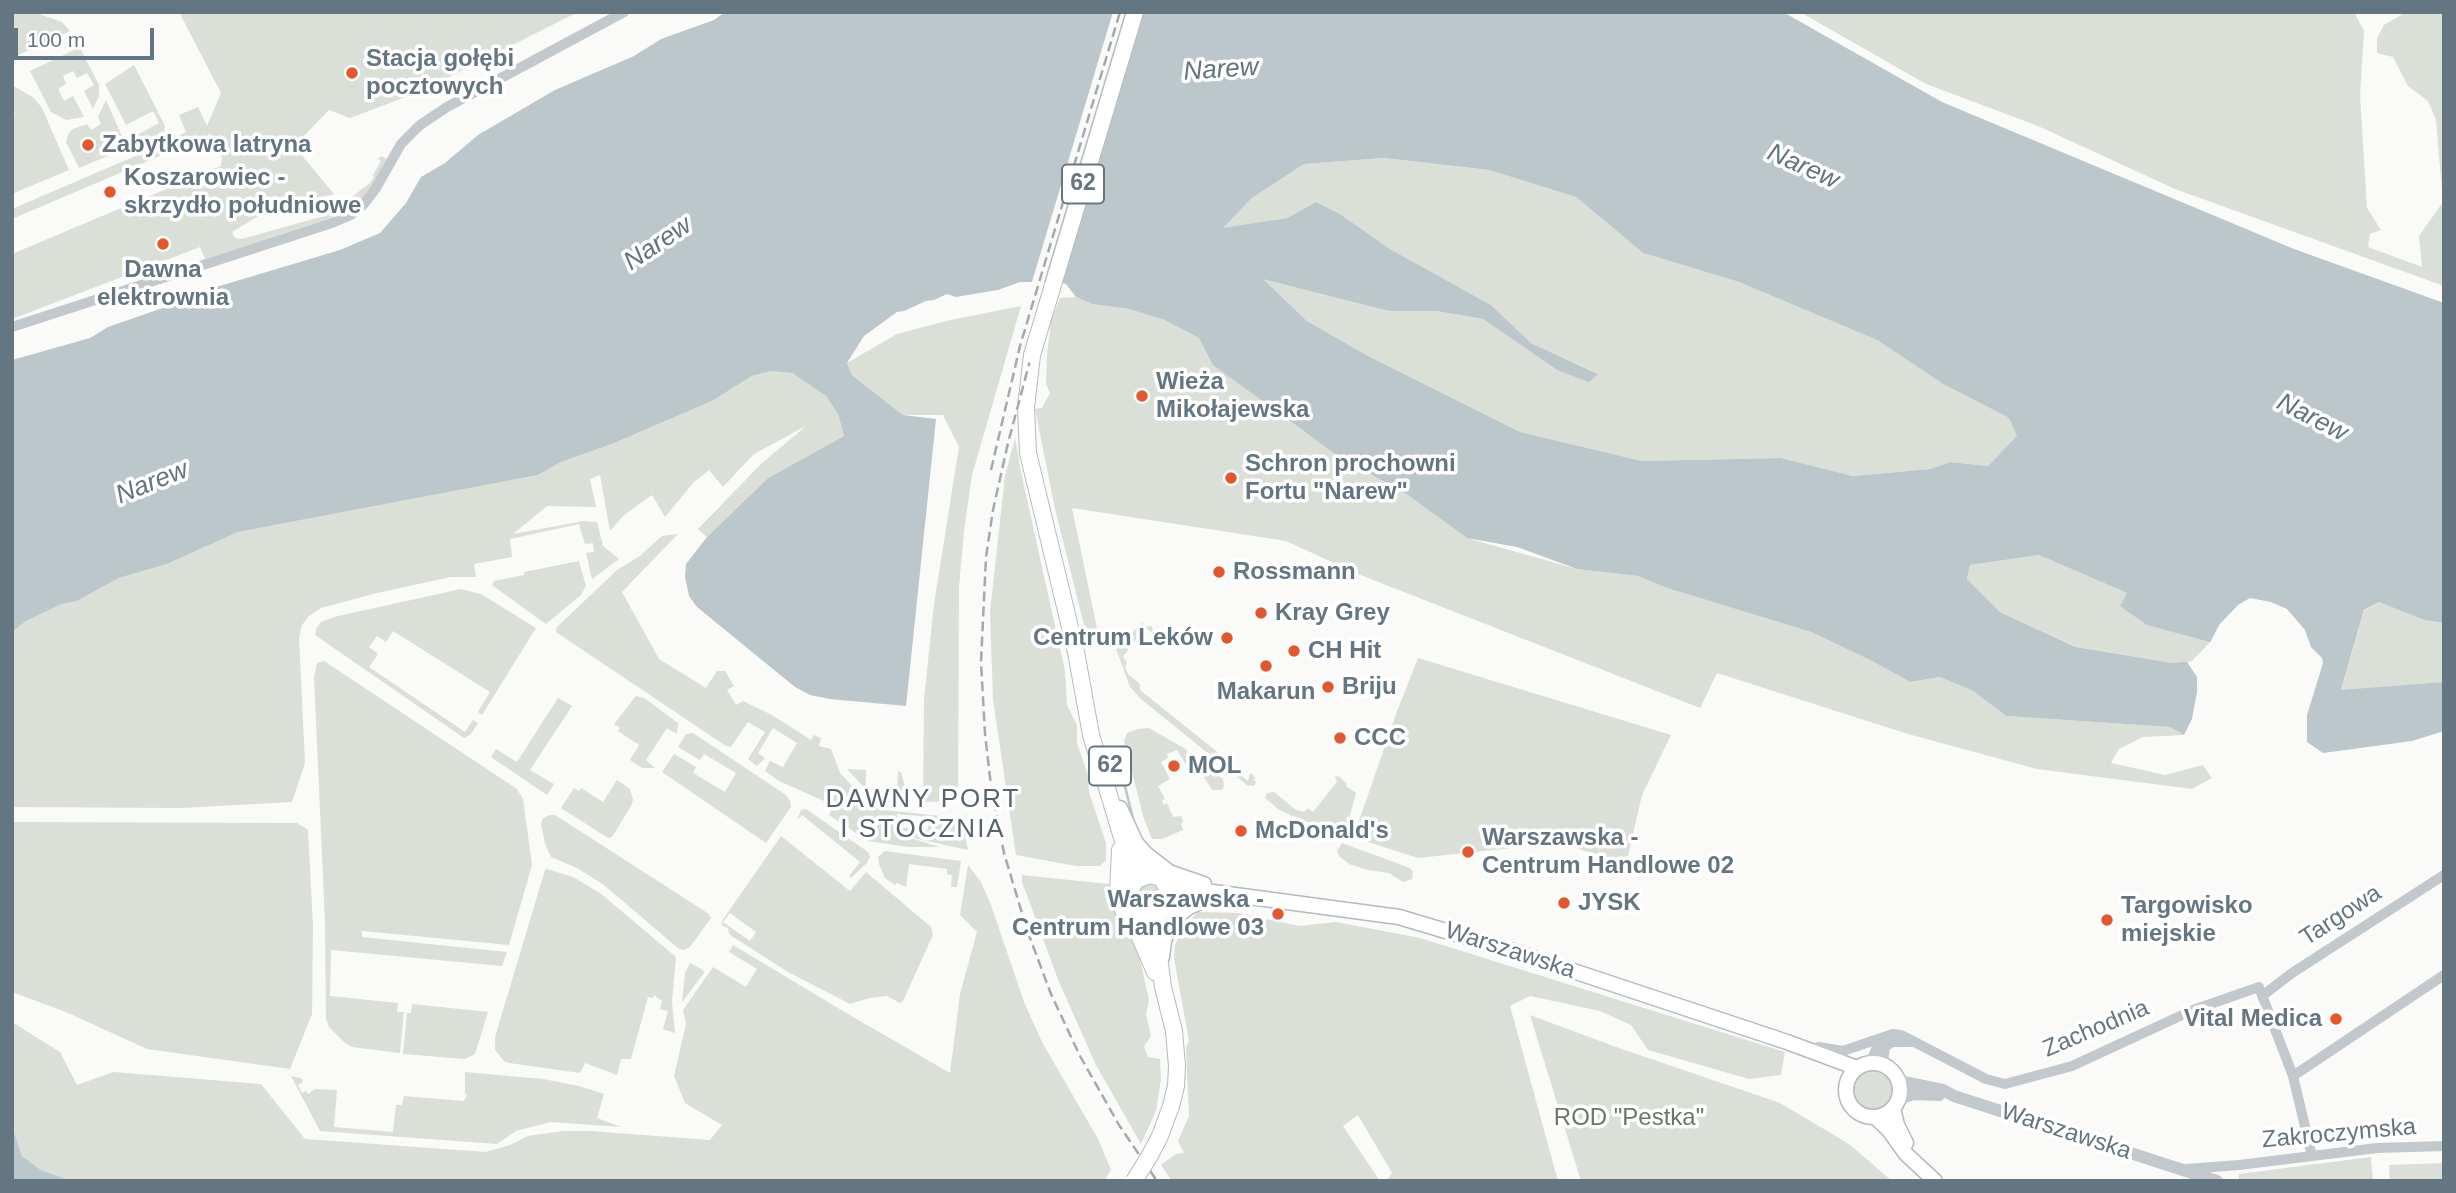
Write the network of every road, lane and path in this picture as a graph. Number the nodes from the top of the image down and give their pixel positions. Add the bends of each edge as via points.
1 (624, 12) edge
2 (1135, 12) edge
3 (12, 327) edge
4 (1076, 653) junction
5 (1120, 808) junction
6 (1119, 830) junction
7 (1150, 875) junction
8 (2444, 875) edge
9 (1133, 883) junction
10 (1225, 892) junction
11 (1160, 904) junction
12 (2444, 975) edge
13 (1160, 976) junction
14 (2259, 988) junction
15 (1881, 1038) junction
16 (1787, 1042) junction
17 (1912, 1042) junction
18 (1863, 1065) junction
19 (1886, 1066) junction
20 (2293, 1076) junction
21 (1899, 1081) junction
22 (1846, 1083) junction
23 (1954, 1096) junction
24 (1896, 1103) junction
25 (1875, 1117) junction
26 (2444, 1146) edge
27 (2312, 1156) junction
28 (1915, 1160) junction
29 (2239, 1165) junction
30 (2182, 1170) junction
31 (1134, 1181) edge
32 (1935, 1181) edge
33 (2219, 1181) edge

1 - 3 street via 420,125 401,144 364,204 351,215
2 - 4 main road, 62, bridge via 1036,339 1025,414 1032,475
4 - 5 main road, 62
4 - 6 main road, 62 via 1091,735
5 - 7 main road, 62 via 1137,858
5 - 10 main road via 1136,843 1157,864
6 - 9 main road, 62
6 - 13 main road, 62 via 1121,905
7 - 9 main road
7 - 11 main road, 62 via 1160,878
8 - 14 street, Targowa via 2292,973
9 - 11 main road, 62 via 1129,900 1134,910
10 - 11 main road, Warszawska
10 - 13 main road via 1177,917 1164,941
10 - 16 main road, Warszawska via 1399,917
11 - 13 main road, 62
12 - 20 street
13 - 31 main road, 62, bridge via 1174,1031 1176,1086 1164,1127
14 - 17 street, Zachodnia via 2193,1010 2072,1066 2005,1084
14 - 20 street
15 - 16 street, Zachodnia via 1843,1051
15 - 17 street, Zachodnia via 1901,1035
15 - 18 street
16 - 18 main road, Warszawska
16 - 22 main road, Warszawska
17 - 19 street via 1892,1042 1885,1047
18 - 19 main road
18 - 22 main road
19 - 21 main road
20 - 27 street
21 - 23 street, Warszawska
21 - 24 main road
22 - 25 main road via 1850,1106 1861,1115
23 - 24 street, Warszawska via 1913,1094
23 - 30 street, Warszawska
24 - 25 main road
24 - 28 main road via 1897,1125
25 - 28 main road
26 - 27 street, Zakroczymska
27 - 29 street, Zakroczymska
28 - 32 main road
29 - 30 street, Zakroczymska
29 - 33 street, Zakroczymska via 2226,1170
30 - 33 street, Warszawska

